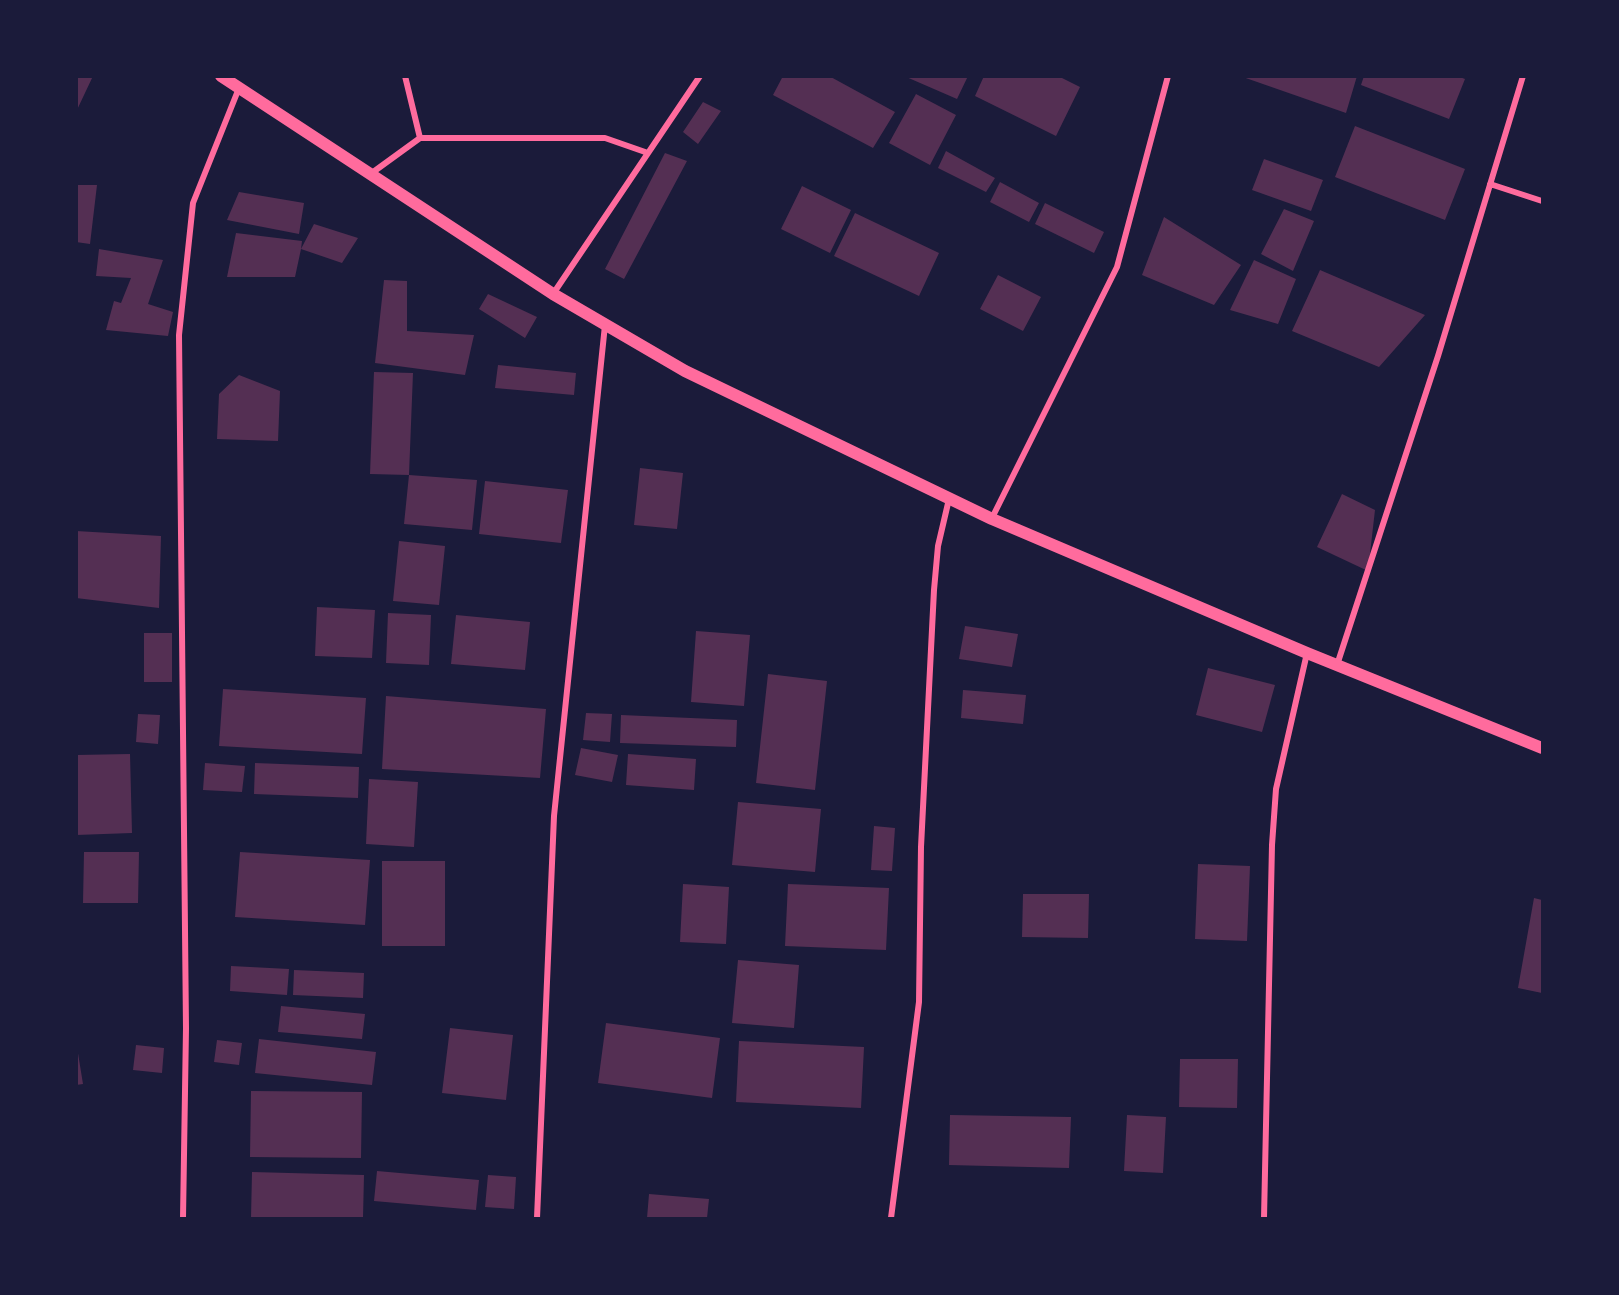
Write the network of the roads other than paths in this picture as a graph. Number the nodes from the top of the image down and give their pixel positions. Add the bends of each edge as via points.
1 (221, 76) edge
2 (405, 76) edge
3 (700, 76) edge
4 (1168, 76) edge
5 (1522, 76) edge
6 (239, 87) junction
7 (420, 138) junction
8 (648, 153) junction
9 (368, 175) junction
10 (1490, 184) junction
11 (1542, 201) edge
12 (553, 294) junction
13 (605, 324) junction
14 (949, 499) junction
15 (992, 519) junction
16 (1306, 653) junction
17 (1337, 665) junction
18 (1542, 748) edge
19 (183, 1218) edge
20 (537, 1218) edge
21 (891, 1218) edge
22 (1264, 1218) edge

1 - 6 main road
2 - 7 street
3 - 8 street
4 - 15 street via 1117,267
5 - 10 street
6 - 9 main road
6 - 19 street via 193,203 179,335 186,1028
7 - 8 street via 605,138
7 - 9 street
8 - 12 street
9 - 12 main road
10 - 11 street
10 - 17 street
12 - 13 main road
13 - 14 main road via 685,371
13 - 20 street via 554,816
14 - 15 main road
14 - 21 street via 938,546 934,590 921,847 919,1002
15 - 16 main road
16 - 17 main road
16 - 22 street via 1276,789
17 - 18 main road

